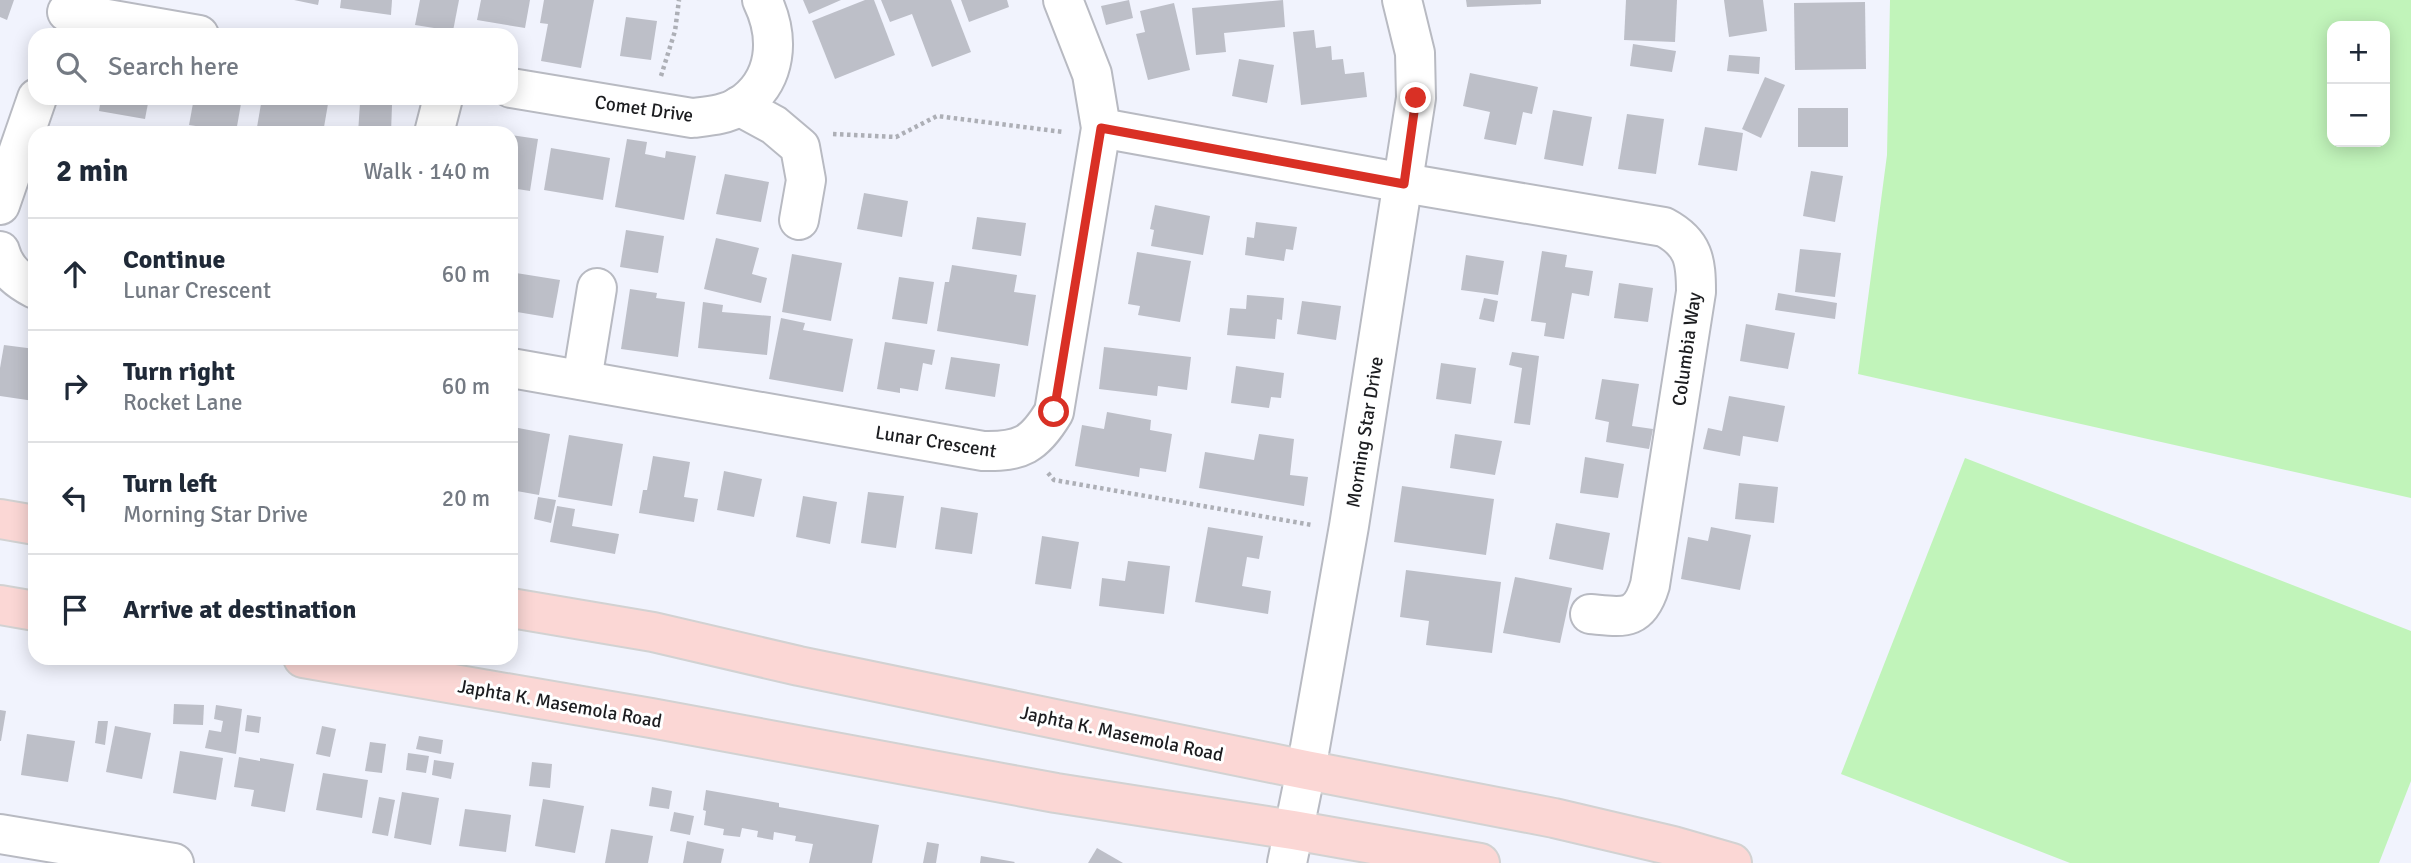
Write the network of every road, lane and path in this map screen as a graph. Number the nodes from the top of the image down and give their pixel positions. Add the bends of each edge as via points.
1 (679, 0) edge
2 (762, 0) edge
3 (1063, 0) edge
4 (1402, 0) edge
5 (66, 16) edge
6 (150, 28) edge
7 (518, 89) edge
8 (35, 105) edge
9 (441, 105) edge
10 (739, 106) junction
11 (650, 111) junction
12 (436, 126) edge
13 (1086, 130) junction
14 (828, 133) dead end
15 (1404, 184) junction
16 (0, 205) edge
17 (799, 220) dead end
18 (1, 256) edge
19 (28, 285) edge
20 (597, 288) dead end
21 (518, 370) edge
22 (582, 380) junction
23 (1026, 444) junction
24 (0, 519) edge
25 (28, 524) edge
26 (1349, 526) junction
27 (0, 605) edge
28 (518, 608) edge
29 (28, 610) edge
30 (1590, 614) dead end
31 (343, 665) edge
32 (1306, 771) junction
33 (0, 834) edge
34 (1290, 846) edge
35 (174, 863) edge
36 (1480, 863) edge
37 (1732, 863) edge

1 - 11 path via 675,31
2 - 10 street, Comet Drive via 774,37 771,64 762,85
3 - 13 street, Lunar Crescent via 1092,74
4 - 15 street, Morning Star Drive via 1415,53 1416,98
5 - 6 street
7 - 11 street, Comet Drive
8 - 16 street
9 - 12 street
10 - 11 street, Comet Drive via 692,118
10 - 17 street via 774,125 800,147 806,180
13 - 14 path via 937,116 897,137
13 - 15 street, Columbia Way
13 - 23 street, Lunar Crescent via 1054,412 1043,430
15 - 26 street, Morning Star Drive
15 - 30 street, Columbia Way via 1664,228 1679,235 1691,250 1696,292 1646,600 1639,611 1624,617
18 - 19 street via 15,277
20 - 22 street
21 - 22 street, Lunar Crescent
22 - 23 street, Lunar Crescent via 983,450 1009,451
23 - 26 path via 1054,480 1306,524
24 - 25 main road
26 - 32 street, Morning Star Drive
27 - 29 main road
28 - 32 main road, Japhta K. Masemola Road via 653,632
31 - 34 main road, Japhta K. Masemola Road via 1056,793
32 - 34 street, Morning Star Drive
32 - 37 main road, Japhta K. Masemola Road via 1554,818
33 - 35 street
34 - 36 main road, Japhta K. Masemola Road

